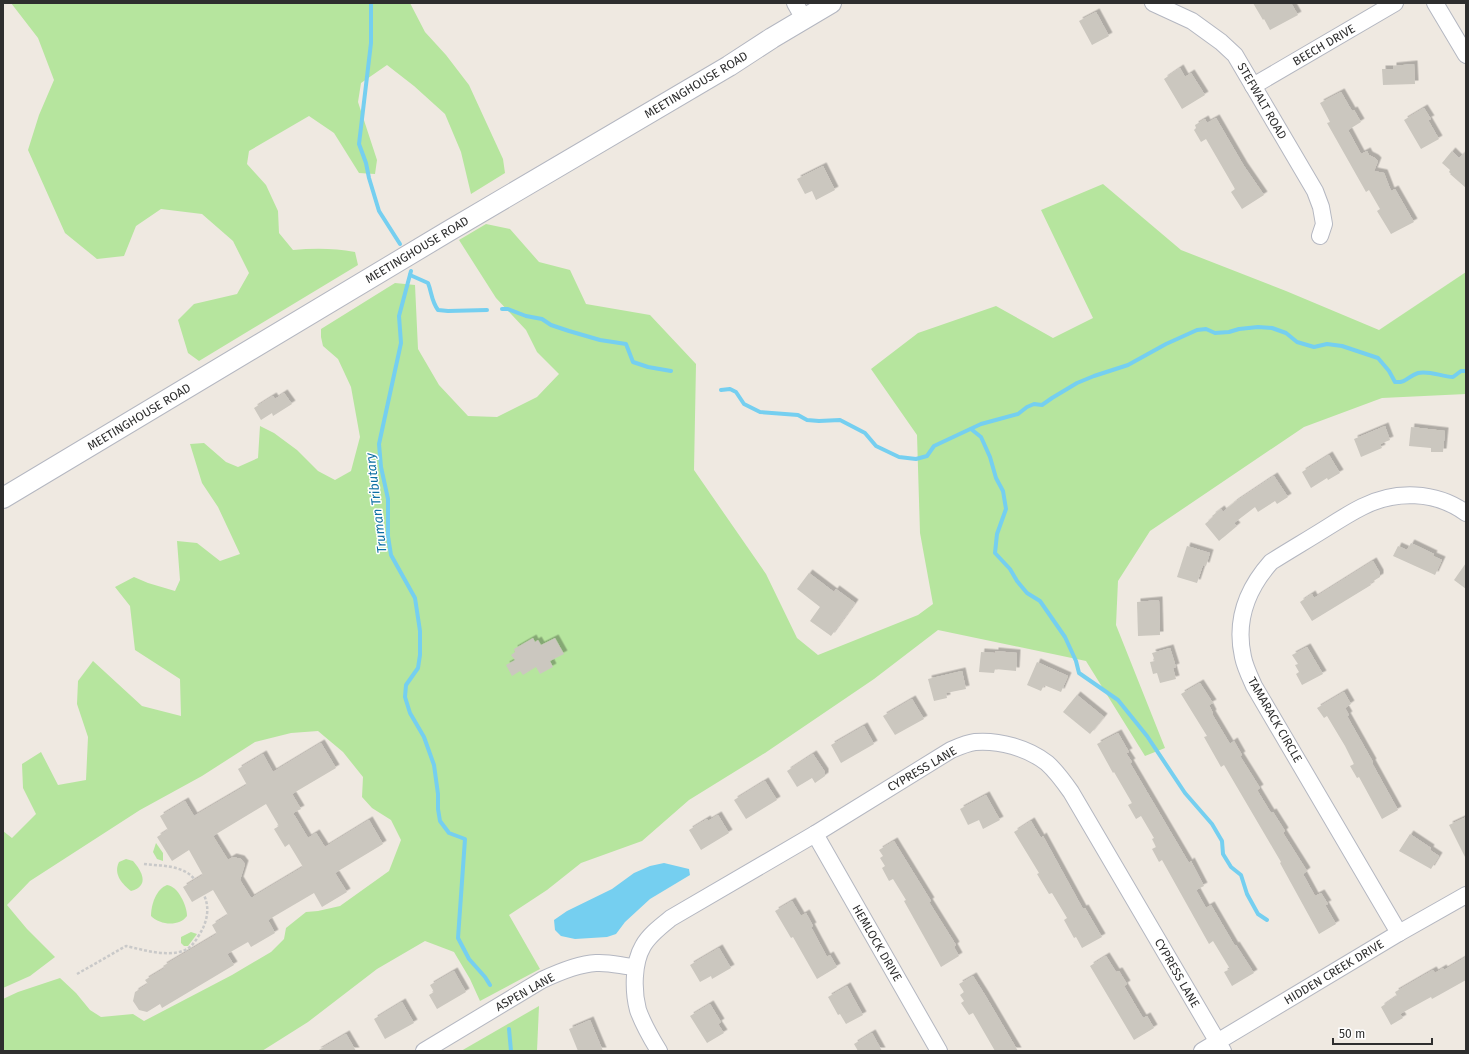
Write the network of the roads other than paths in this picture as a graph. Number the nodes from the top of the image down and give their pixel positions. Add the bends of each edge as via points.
1 (831, 3) edge
2 (1153, 3) edge
3 (1395, 3) edge
4 (1435, 3) edge
5 (800, 11) edge
6 (1466, 56) edge
7 (1254, 86) junction
8 (1320, 236) dead end
9 (3, 498) edge
10 (1466, 513) edge
11 (815, 834) junction
12 (1466, 895) edge
13 (1399, 933) junction
14 (634, 967) junction
15 (1220, 1047) edge
16 (424, 1051) edge
17 (659, 1051) edge
18 (939, 1051) edge
19 (1202, 1051) edge

1 - 5 street, MEETINGHOUSE ROAD
2 - 7 street, STEFWALT ROAD via 1192,21 1221,42 1235,55
3 - 7 street, BEECH DRIVE
4 - 6 street
5 - 9 street, MEETINGHOUSE ROAD via 772,38 729,66
7 - 8 street, STEFWALT ROAD via 1315,191 1324,224
10 - 13 street, TAMARACK CIRCLE via 1448,503 1416,495 1402,495 1363,506 1271,562 1260,573 1245,603 1240,630 1243,658 1254,686
11 - 14 street, CYPRESS LANE via 671,918 642,946
11 - 15 street, CYPRESS LANE via 951,750 974,742 1014,746 1033,753 1048,764 1071,792
11 - 18 street, HEMLOCK DRIVE
12 - 13 street, HIDDEN CREEK DRIVE
13 - 15 street, HIDDEN CREEK DRIVE
14 - 16 street, ASPEN LANE via 598,962 557,973
14 - 17 street via 638,1009
15 - 19 street, HIDDEN CREEK DRIVE

